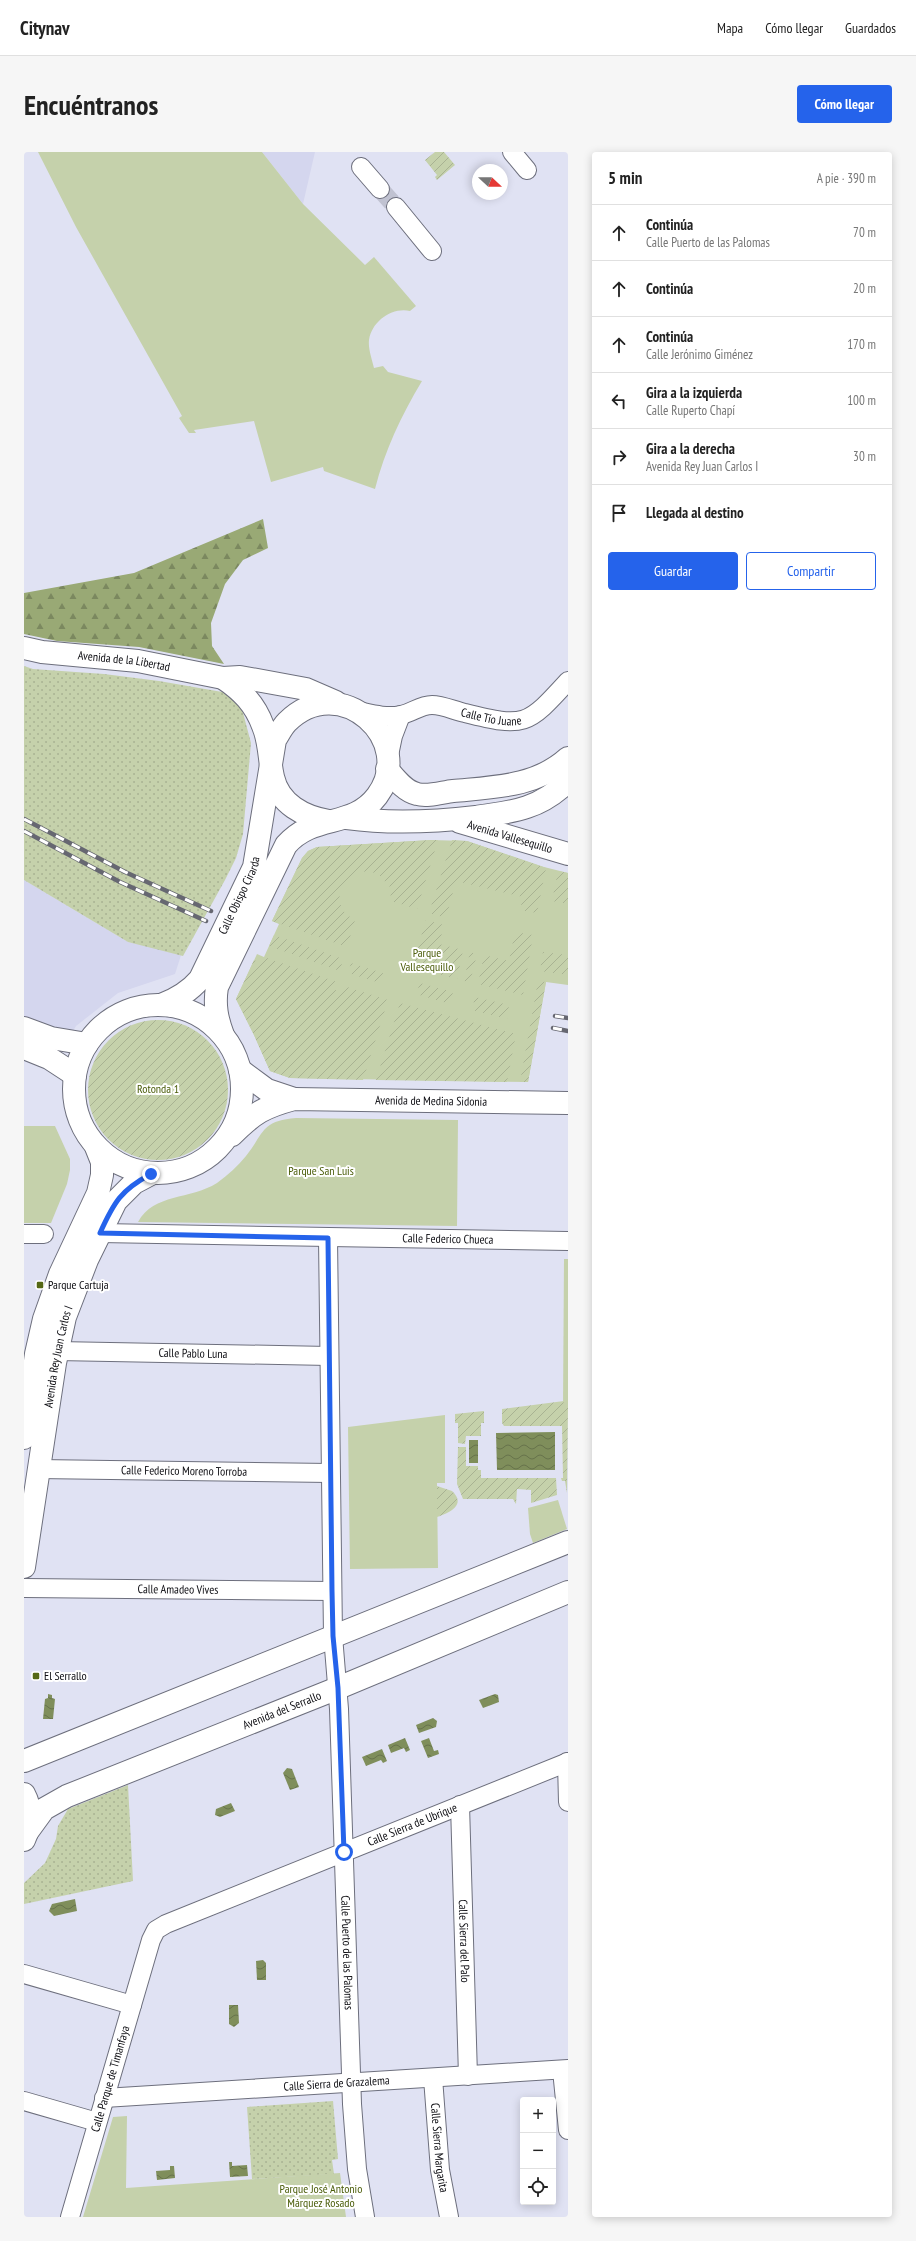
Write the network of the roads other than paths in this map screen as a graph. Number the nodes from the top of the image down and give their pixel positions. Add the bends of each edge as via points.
1 (512, 152) edge
2 (361, 167) dead end
3 (527, 170) dead end
4 (380, 189) tunnel mouth
5 (396, 207) tunnel mouth
6 (432, 251) dead end
7 (24, 648) edge
8 (223, 678) junction
9 (568, 681) edge
10 (349, 707) junction
11 (401, 715) junction
12 (568, 758) edge
13 (271, 759) junction
14 (387, 765) junction
15 (568, 781) edge
16 (338, 819) junction
17 (451, 820) junction
18 (568, 854) edge
19 (161, 1005) junction
20 (24, 1028) edge
21 (223, 1035) junction
22 (87, 1044) junction
23 (24, 1048) edge
24 (240, 1070) junction
25 (75, 1074) junction
26 (294, 1099) junction
27 (568, 1103) edge
28 (222, 1144) junction
29 (96, 1147) junction
30 (151, 1174) junction
31 (100, 1233) junction
32 (24, 1234) edge
33 (44, 1234) dead end
34 (328, 1238) junction
35 (568, 1241) edge
36 (39, 1353) edge
37 (329, 1356) junction
38 (24, 1438) edge
39 (38, 1469) junction
40 (330, 1473) junction
41 (568, 1542) edge
42 (24, 1567) edge
43 (24, 1588) edge
44 (332, 1591) junction
45 (568, 1592) edge
46 (333, 1636) junction
47 (338, 1688) junction
48 (24, 1761) edge
49 (567, 1762) edge
50 (24, 1794) edge
51 (568, 1802) edge
52 (460, 1805) junction
53 (26, 1835) edge
54 (344, 1852) junction
55 (151, 1940) joint
56 (24, 1974) edge
57 (132, 2006) junction
58 (565, 2070) edge
59 (468, 2076) junction
60 (433, 2078) junction
61 (351, 2084) junction
62 (104, 2098) junction
63 (24, 2101) edge
64 (97, 2122) junction
65 (568, 2130) edge
66 (70, 2217) edge
67 (365, 2217) edge
68 (449, 2217) edge

1 - 3 street
2 - 4 street
5 - 6 street
7 - 8 main road, Avenida de la Libertad via 138,661
8 - 10 main road, Avenida de la Libertad via 240,677 306,689
8 - 13 main road, Avenida de la Libertad via 246,695 255,708 264,727
9 - 11 street, Calle Tío Juane via 542,710 527,720 511,723 496,721 433,705 418,707
10 - 11 street, Calle Tío Juane via 380,716
10 - 13 main road, Calle Obispo Cirarda via 320,704 301,710 286,723 275,740
10 - 14 main road, Calle Obispo Cirarda via 374,723 384,740
11 - 14 street via 393,736
12 - 14 main road via 558,767 536,779 512,786 424,794 409,791
13 - 16 main road, Calle Obispo Cirarda via 273,778 281,795 290,804 310,818
13 - 19 main road, Calle Obispo Cirarda via 254,867 200,979 192,989
14 - 16 main road, Calle Obispo Cirarda via 385,779 377,796 364,809
15 - 17 main road, Calle Obispo Cirarda via 547,798 528,807 508,813
16 - 17 main road, Calle Obispo Cirarda via 382,823
16 - 21 main road, Calle Obispo Cirarda via 308,827 294,836 280,855 217,987 217,1018
17 - 18 main road, Avenida Vallesequillo
19 - 21 main road via 195,1013
19 - 22 main road via 139,1007 119,1014 101,1027
20 - 22 main road via 51,1038
21 - 24 main road via 234,1052
22 - 25 main road via 79,1058
23 - 25 main road via 54,1061
24 - 26 main road, Avenida de Medina Sidonia via 267,1090
24 - 28 main road via 240,1109 233,1127
25 - 29 main road via 74,1094 77,1113
26 - 27 main road, Avenida de Medina Sidonia
26 - 28 main road, Avenida de Medina Sidonia via 268,1106 249,1118
28 - 30 main road via 196,1164 178,1171
29 - 30 main road via 112,1160 131,1170
29 - 36 main road, Avenida Rey Juan Carlos I via 102,1168 98,1193 60,1274 44,1319
30 - 31 main road, Avenida Rey Juan Carlos I via 134,1183 116,1201
31 - 34 street, Calle Federico Chueca
31 - 36 main road, Avenida Rey Juan Carlos I via 65,1317
32 - 33 street
34 - 35 street, Calle Federico Chueca
34 - 37 street, Calle Puerto de las Palomas
36 - 37 street, Calle Pablo Luna
36 - 38 main road, Avenida Rey Juan Carlos I
36 - 39 main road, Avenida Rey Juan Carlos I
37 - 40 street, Calle Puerto de las Palomas
39 - 40 street, Calle Federico Moreno Torroba
39 - 42 main road, Avenida Rey Juan Carlos I
40 - 44 street, Calle Puerto de las Palomas
41 - 46 main road
43 - 44 street, Calle Amadeo Vives
44 - 46 street, Calle Puerto de las Palomas
45 - 47 main road, Avenida del Serrallo
46 - 47 street, Calle Puerto de las Palomas
46 - 48 main road
47 - 53 main road, Avenida del Serrallo via 67,1796 44,1809
47 - 54 street, Calle Puerto de las Palomas
49 - 51 street
49 - 52 street, Calle Sierra de Ubrique
50 - 53 main road via 29,1810
52 - 54 street, Calle Sierra de Ubrique
52 - 59 street, Calle Sierra del Palo
54 - 55 street, Calle Sierra de Ubrique via 166,1924 156,1930
54 - 61 street, Calle Puerto de las Palomas
55 - 57 street, Calle Parque de Timanfaya
56 - 57 street
57 - 62 street, Calle Parque de Timanfaya
58 - 59 street, Calle Sierra de Grazalema
58 - 65 street
59 - 60 street, Calle Sierra de Grazalema
60 - 61 street, Calle Sierra de Grazalema
60 - 68 street, Calle Sierra Margarita via 440,2170
61 - 62 street, Calle Sierra de Grazalema
61 - 67 street, Calle Puerto de las Palomas via 357,2169
62 - 64 street, Calle Parque de Timanfaya
63 - 64 street
64 - 66 street, Calle Parque de Timanfaya

